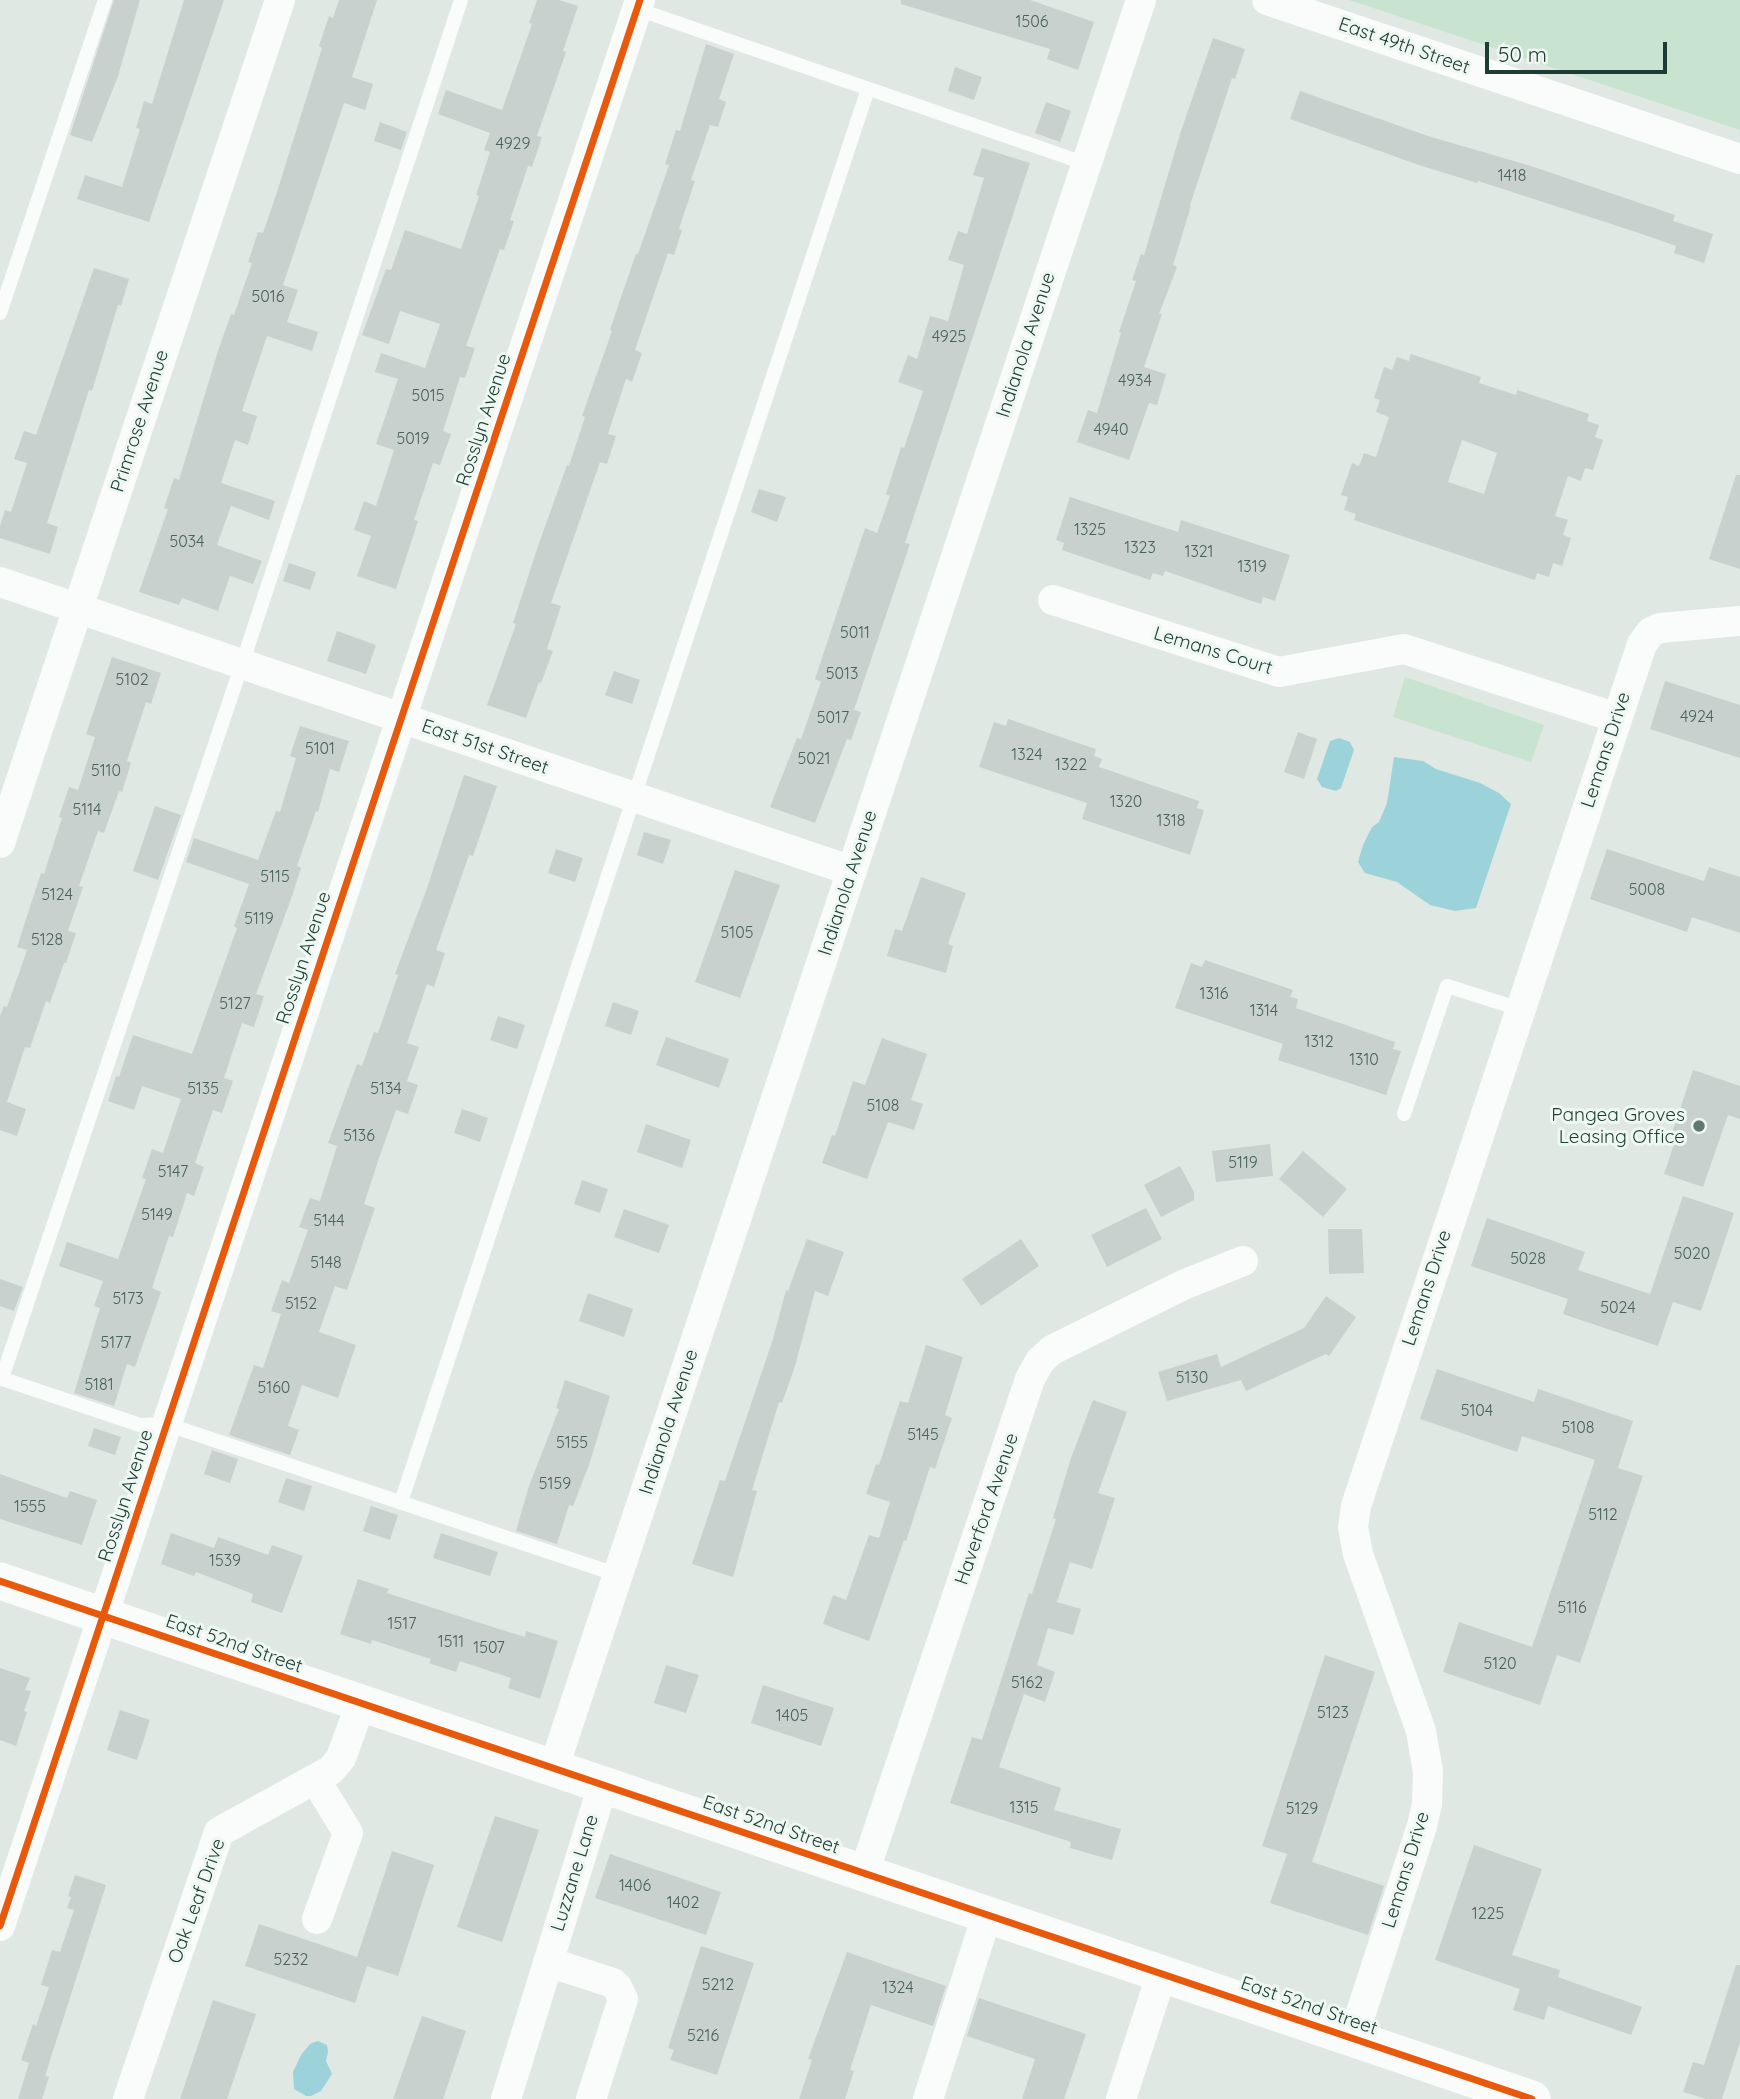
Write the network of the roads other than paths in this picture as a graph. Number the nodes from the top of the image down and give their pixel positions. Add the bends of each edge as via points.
1 (105, 0) edge
2 (281, 0) edge
3 (461, 0) edge
4 (1141, 0) edge
5 (1267, 0) edge
6 (639, 5) edge
7 (868, 89) junction
8 (1740, 159) edge
9 (1087, 164) junction
10 (0, 313) edge
11 (0, 582) edge
12 (1053, 600) dead end
13 (77, 608) junction
14 (1740, 621) edge
15 (242, 664) junction
16 (400, 718) junction
17 (1617, 719) junction
18 (632, 797) junction
19 (0, 843) edge
20 (852, 871) junction
21 (1520, 1009) junction
22 (1404, 1114) dead end
23 (1243, 1261) dead end
24 (1, 1378) edge
25 (166, 1424) junction
26 (401, 1502) junction
27 (618, 1575) junction
28 (0, 1581) edge
29 (103, 1617) junction
30 (361, 1703) junction
31 (554, 1767) junction
32 (315, 1779) junction
33 (603, 1785) junction
34 (864, 1874) junction
35 (987, 1915) junction
36 (317, 1919) dead end
37 (0, 1926) edge
38 (548, 1962) junction
39 (1162, 1973) junction
40 (1353, 2037) junction
41 (128, 2099) edge
42 (506, 2099) edge
43 (591, 2099) edge
44 (928, 2099) edge
45 (1121, 2099) edge
46 (1532, 2099) edge

1 - 10 lane
2 - 13 street, Primrose Avenue
3 - 15 lane
4 - 9 street, Indianola Avenue
5 - 8 street, East 49th Street
6 - 7 lane
6 - 16 street, Rosslyn Avenue
7 - 9 lane
7 - 18 lane
9 - 20 street, Indianola Avenue
11 - 13 street, East 51st Street
12 - 17 street, Lemans Court via 1279,673 1404,649
13 - 15 street, East 51st Street
13 - 19 street, Primrose Avenue
14 - 17 street, Lemans Drive via 1667,626 1651,632 1642,644
15 - 16 street, East 51st Street
15 - 24 lane
16 - 18 street, East 51st Street
16 - 25 street, Rosslyn Avenue
17 - 21 street, Lemans Drive
18 - 20 street, East 51st Street
18 - 26 lane
20 - 27 street, Indianola Avenue
21 - 22 lane via 1447,986
21 - 40 street, Lemans Drive via 1356,1506 1353,1527 1358,1554 1421,1731 1428,1772 1422,1826
23 - 34 street, Haverford Avenue via 1183,1284 1052,1350 1040,1361 1030,1379
24 - 25 lane via 139,1425
25 - 26 lane
25 - 29 street, Rosslyn Avenue
26 - 27 lane
27 - 31 street, Indianola Avenue
28 - 29 street, East 52nd Street
29 - 30 street, East 52nd Street
29 - 37 street, Rosslyn Avenue
30 - 31 street, East 52nd Street
30 - 32 street via 341,1758
31 - 33 street, East 52nd Street
32 - 36 street via 348,1833
32 - 41 street, Oak Leaf Drive via 219,1832
33 - 34 street, East 52nd Street
33 - 38 street, Luzzane Lane
34 - 35 street, East 52nd Street
35 - 39 street, East 52nd Street
35 - 44 street
38 - 42 street, Luzzane Lane
38 - 43 street via 613,1983 623,1999
39 - 40 street, East 52nd Street
39 - 45 street
40 - 46 street, East 52nd Street

